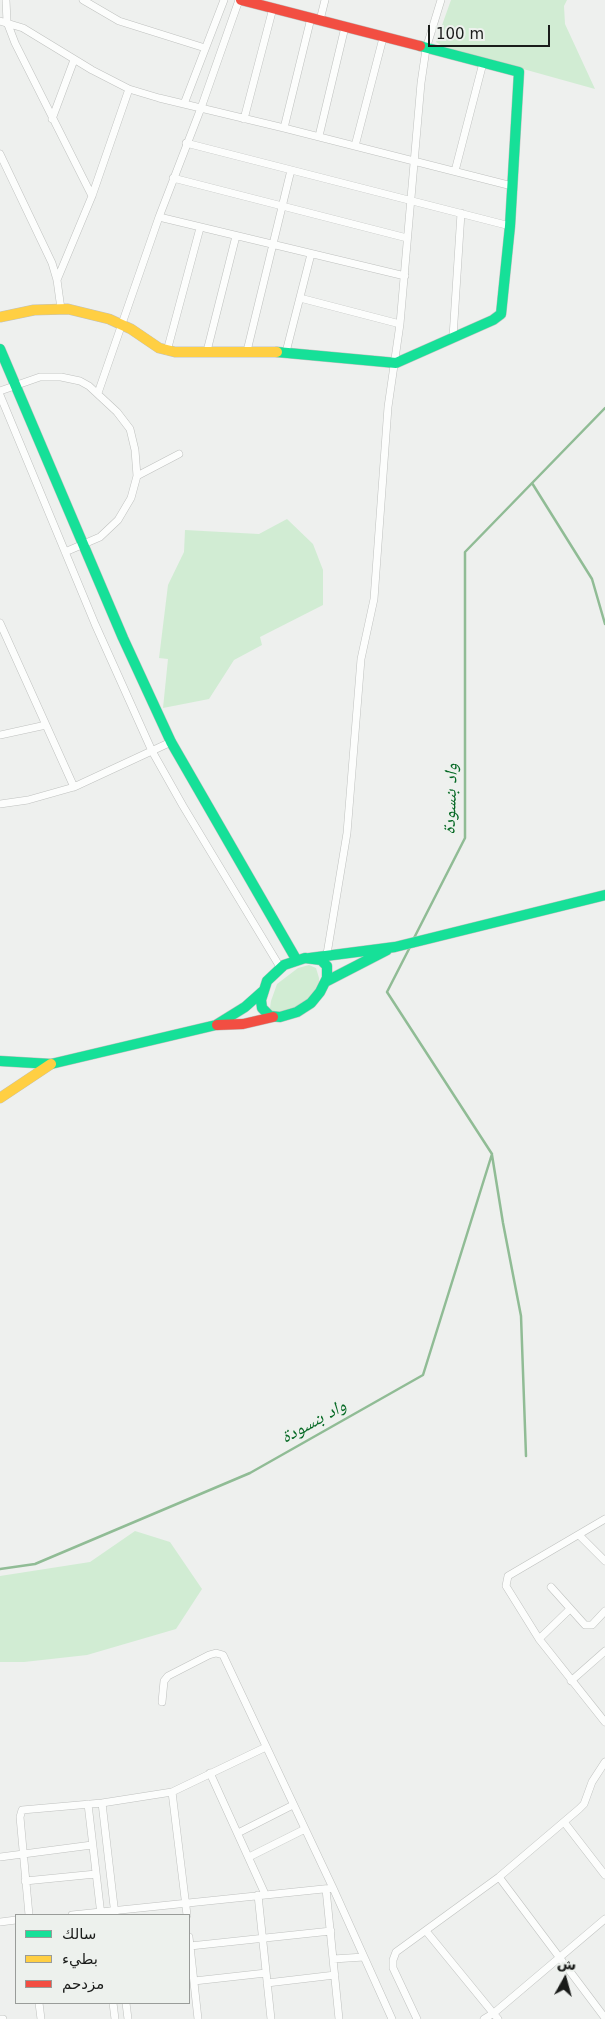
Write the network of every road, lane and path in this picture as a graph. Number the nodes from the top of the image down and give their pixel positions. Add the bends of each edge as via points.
1 (6, 0) edge
2 (83, 0) edge
3 (224, 0) edge
4 (240, 0) edge
5 (325, 0) edge
6 (441, 0) edge
7 (273, 8) junction
8 (316, 19) junction
9 (3, 22) edge
10 (345, 27) junction
11 (383, 38) junction
12 (205, 48) junction
13 (426, 49) junction
14 (74, 60) junction
15 (483, 63) junction
16 (129, 89) junction
17 (184, 104) junction
18 (201, 108) junction
19 (52, 119) junction
20 (244, 119) junction
21 (284, 128) junction
22 (319, 136) junction
23 (186, 143) junction
24 (355, 146) junction
25 (0, 154) edge
26 (413, 161) junction
27 (291, 170) junction
28 (455, 171) junction
29 (173, 178) junction
30 (512, 186) junction
31 (92, 196) junction
32 (410, 200) junction
33 (282, 206) junction
34 (461, 213) junction
35 (159, 217) junction
36 (510, 226) junction
37 (200, 228) junction
38 (236, 236) junction
39 (408, 238) junction
40 (273, 245) junction
41 (311, 254) junction
42 (405, 276) junction
43 (57, 280) junction
44 (300, 298) junction
45 (61, 308) junction
46 (0, 316) edge
47 (121, 324) junction
48 (400, 324) junction
49 (453, 336) junction
50 (0, 349) edge
51 (166, 351) junction
52 (207, 351) junction
53 (246, 351) junction
54 (286, 352) junction
55 (396, 363) junction
56 (16, 385) junction
57 (0, 391) edge
58 (98, 393) junction
59 (0, 395) edge
60 (178, 454) dead end
61 (137, 476) junction
62 (84, 545) junction
63 (65, 552) junction
64 (0, 622) edge
65 (46, 725) junction
66 (0, 735) edge
67 (171, 742) junction
68 (152, 750) junction
69 (74, 787) junction
70 (0, 804) edge
71 (605, 895) edge
72 (395, 947) junction
73 (327, 954) junction
74 (310, 958) junction
75 (296, 959) junction
76 (280, 967) junction
77 (325, 982) junction
78 (263, 991) junction
79 (273, 1017) junction
80 (216, 1025) junction
81 (0, 1061) edge
82 (51, 1064) junction
83 (0, 1098) edge
84 (604, 1522) edge
85 (579, 1535) junction
86 (605, 1560) edge
87 (551, 1587) dead end
88 (570, 1609) junction
89 (605, 1611) edge
90 (540, 1639) junction
91 (605, 1650) edge
92 (571, 1681) junction
93 (162, 1702) dead end
94 (605, 1722) edge
95 (266, 1747) junction
96 (605, 1762) edge
97 (210, 1773) junction
98 (172, 1792) junction
99 (102, 1803) junction
100 (88, 1804) junction
101 (293, 1805) junction
102 (564, 1822) junction
103 (305, 1829) junction
104 (238, 1833) junction
105 (92, 1845) junction
106 (22, 1854) junction
107 (0, 1857) edge
108 (249, 1857) junction
109 (96, 1874) junction
110 (605, 1875) edge
111 (499, 1877) junction
112 (25, 1881) junction
113 (330, 1888) junction
114 (262, 1895) junction
115 (185, 1903) junction
116 (115, 1913) edge
117 (29, 1914) edge
118 (101, 1914) edge
119 (187, 1914) edge
120 (605, 1919) edge
121 (15, 1920) edge
122 (0, 1922) edge
123 (330, 1931) junction
124 (426, 1931) junction
125 (262, 1938) junction
126 (190, 1950) edge
127 (364, 1957) junction
128 (559, 1959) junction
129 (333, 1960) junction
130 (266, 1973) junction
131 (335, 1974) junction
132 (194, 1981) junction
133 (267, 1983) junction
134 (192, 1994) edge
135 (39, 2004) edge
136 (112, 2004) edge
137 (126, 2004) edge
138 (496, 2016) edge
139 (605, 2018) edge
140 (41, 2019) edge
141 (115, 2019) edge
142 (128, 2019) edge
143 (198, 2019) edge
144 (271, 2019) edge
145 (339, 2019) edge
146 (392, 2019) edge
147 (417, 2019) edge
148 (484, 2019) edge

1 - 9 street
2 - 12 street via 119,21
3 - 12 street
4 - 7 street
4 - 18 street
5 - 8 street
6 - 13 street
7 - 8 street
7 - 20 street
8 - 10 street
8 - 21 street
9 - 14 street via 23,28
9 - 19 street
10 - 11 street
10 - 22 street
11 - 13 street
11 - 24 street
12 - 17 street
13 - 15 street
13 - 26 street
14 - 16 street
14 - 19 street
15 - 28 street
15 - 30 street via 519,72
16 - 17 street
16 - 31 street
17 - 18 street
18 - 20 street
18 - 23 street
19 - 31 street
20 - 21 street
21 - 22 street
22 - 24 street
23 - 27 street
23 - 29 street
24 - 26 street
25 - 43 street
26 - 28 street
26 - 32 street
27 - 32 street
27 - 33 street
28 - 30 street
29 - 33 street
29 - 35 street
30 - 36 street
31 - 43 street
32 - 34 street
32 - 39 street
33 - 39 street
33 - 40 street
34 - 36 street
34 - 49 street
35 - 37 street
35 - 47 street
36 - 49 street via 500,314
37 - 38 street
37 - 51 street
38 - 40 street
38 - 52 street
39 - 42 street
40 - 41 street
40 - 53 street
41 - 42 street
41 - 44 street
42 - 48 street
43 - 45 street
44 - 48 street
44 - 54 street
45 - 46 street
45 - 47 street via 86,312
47 - 51 street
47 - 58 street
48 - 55 street
49 - 55 street
50 - 56 street
51 - 52 street
52 - 53 street
53 - 54 street
54 - 55 street
55 - 73 street via 388,407 374,599 359,672 347,833
56 - 57 street
56 - 58 street via 40,377 61,377 80,381
56 - 62 street
58 - 61 street via 130,429
59 - 63 street
60 - 61 street
61 - 62 street via 131,498 118,520 100,537
62 - 63 street
62 - 67 street
63 - 68 street
64 - 65 street
65 - 66 street
65 - 69 street
67 - 68 street
67 - 75 street
68 - 69 street
68 - 76 street
69 - 70 street
71 - 72 street
72 - 73 street
72 - 77 street
73 - 74 street
74 - 75 street
74 - 77 street via 326,963
75 - 76 street
76 - 78 street
77 - 79 street via 317,997 304,1008 289,1015
78 - 79 street via 262,1008
78 - 80 street
79 - 80 street via 243,1024
80 - 82 street
81 - 82 street
82 - 83 street
84 - 85 street
85 - 86 street
85 - 90 street via 507,1578 508,1592
87 - 88 street
88 - 89 street via 589,1626
88 - 90 street
90 - 92 street
91 - 92 street
92 - 94 street
93 - 95 street via 164,1681 168,1676 209,1655 222,1654
95 - 97 street
95 - 101 street
96 - 102 street via 592,1782 584,1804
97 - 98 street
97 - 104 street
98 - 99 street
98 - 115 street
99 - 100 street
99 - 116 street
100 - 105 street
100 - 106 street via 22,1810
101 - 103 street
101 - 104 street
102 - 110 street
102 - 111 street
103 - 108 street
103 - 113 street
104 - 108 street
105 - 106 street
105 - 109 street
106 - 107 street
106 - 112 street
108 - 114 street
109 - 112 street
109 - 118 street
111 - 124 street
111 - 128 street
112 - 117 street
113 - 114 street
113 - 123 street
113 - 127 street
114 - 115 street
114 - 125 street
115 - 116 street
115 - 119 street
116 - 118 street
120 - 128 street
121 - 122 street
123 - 125 street
123 - 129 street
124 - 138 street
124 - 147 street via 398,1950 393,1960 393,1968
125 - 126 street
125 - 130 street
126 - 132 street
127 - 129 street
127 - 146 street
128 - 138 street
128 - 139 street
129 - 131 street
130 - 132 street
130 - 133 street
131 - 133 street
131 - 145 street
132 - 134 street
133 - 144 street
134 - 143 street
135 - 140 street
136 - 141 street
137 - 142 street
138 - 148 street

